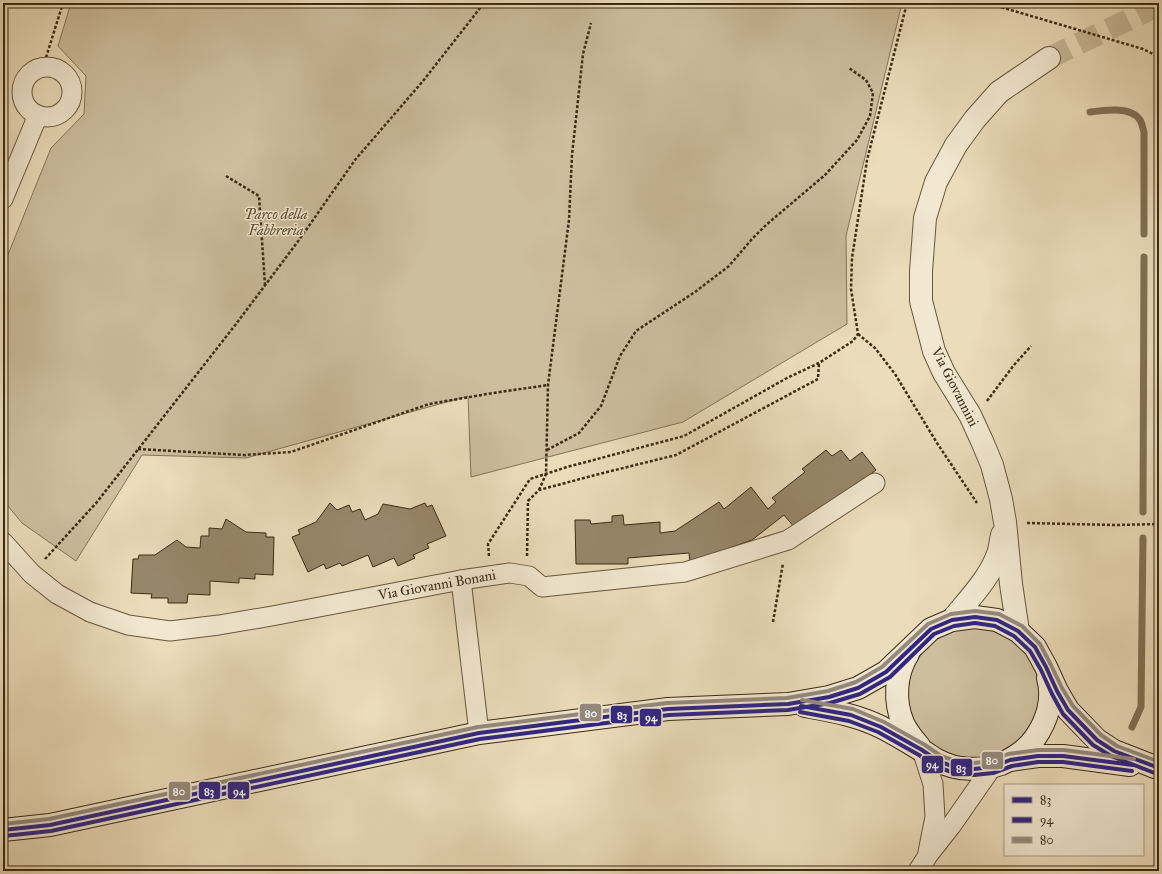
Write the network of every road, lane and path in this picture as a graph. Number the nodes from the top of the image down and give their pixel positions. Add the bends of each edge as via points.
1 (63, 3) edge
2 (484, 3) edge
3 (907, 3) edge
4 (986, 3) edge
5 (591, 23) dead end
6 (1159, 57) edge
7 (1049, 58) tunnel mouth
8 (43, 67) junction
9 (849, 68) dead end
10 (38, 115) junction
11 (226, 176) dead end
12 (3, 199) edge
13 (265, 286) junction
14 (858, 334) junction
15 (1031, 346) dead end
16 (819, 363) junction
17 (548, 385) junction
18 (972, 421) junction
19 (138, 449) junction
20 (546, 450) junction
21 (546, 474) junction
22 (875, 483) dead end
23 (539, 490) junction
24 (1005, 522) junction
25 (1159, 524) edge
26 (3, 542) edge
27 (783, 542) junction
28 (32, 574) junction
29 (490, 576) junction
30 (529, 576) junction
31 (461, 580) junction
32 (952, 620) junction
33 (773, 622) dead end
34 (1018, 631) junction
35 (914, 645) junction
36 (1046, 667) junction
37 (788, 704) junction
38 (479, 733) junction
39 (922, 750) junction
40 (1001, 764) junction
41 (1157, 768) edge
42 (3, 830) edge
43 (922, 864) edge

1 - 8 path
2 - 13 path via 423,81 355,160
3 - 14 path via 867,160 852,258 851,289
4 - 6 path via 1143,49
5 - 17 path via 583,54 572,155 569,220
7 - 18 main road, Via Giovannini via 999,92 975,119 956,145 936,182 926,218 921,301 934,351
8 - 10 street via 29,74 22,88 25,104
8 - 10 street via 52,67 63,72 69,80 72,92 69,103 59,113
9 - 20 path via 866,80 873,93 870,116 857,140 825,175 766,225 729,266 636,331 620,356 600,406 579,433
10 - 12 street
11 - 13 path via 259,196
13 - 19 path
14 - 16 path via 853,341
14 - 24 path via 875,348 895,374 937,444 980,508
15 - 18 path
16 - 21 path via 787,378 684,436
16 - 23 path via 818,379 676,455
17 - 19 path via 429,404 291,452 244,455
17 - 20 path
18 - 24 main road, Via Giovannini via 992,465
19 - 28 path via 97,502
20 - 21 path
21 - 23 path
21 - 29 path via 530,479 488,544
22 - 27 street, Via Giovanni Bonani
23 - 30 path via 528,502
24 - 25 path
24 - 32 main road via 999,552 991,569
24 - 34 main road, Via Giovannini
26 - 28 street, Via Giovanni Bonani
27 - 30 street, Via Giovanni Bonani via 685,572 542,587
27 - 33 path via 783,562
28 - 31 street, Via Giovanni Bonani via 57,594 90,612 128,625 170,631 272,616
29 - 30 street, Via Giovanni Bonani via 510,573
29 - 31 street, Via Giovanni Bonani
31 - 38 street
32 - 34 main road via 975,617 997,620
32 - 35 main road via 931,629
34 - 36 main road via 1034,647
35 - 37 main road via 886,672 858,688 829,697
35 - 39 main road via 899,674 898,707 911,738
36 - 40 main road via 1050,682 1050,698 1042,728 1034,741 1022,752
36 - 41 main road via 1056,691 1068,710 1098,740 1114,751
37 - 38 main road via 668,709
37 - 39 main road via 851,715 881,726
38 - 42 main road via 50,825
39 - 40 main road via 938,761 955,767 974,769
39 - 43 street via 932,784 935,818
40 - 41 main road via 1038,756 1063,756
40 - 43 street

